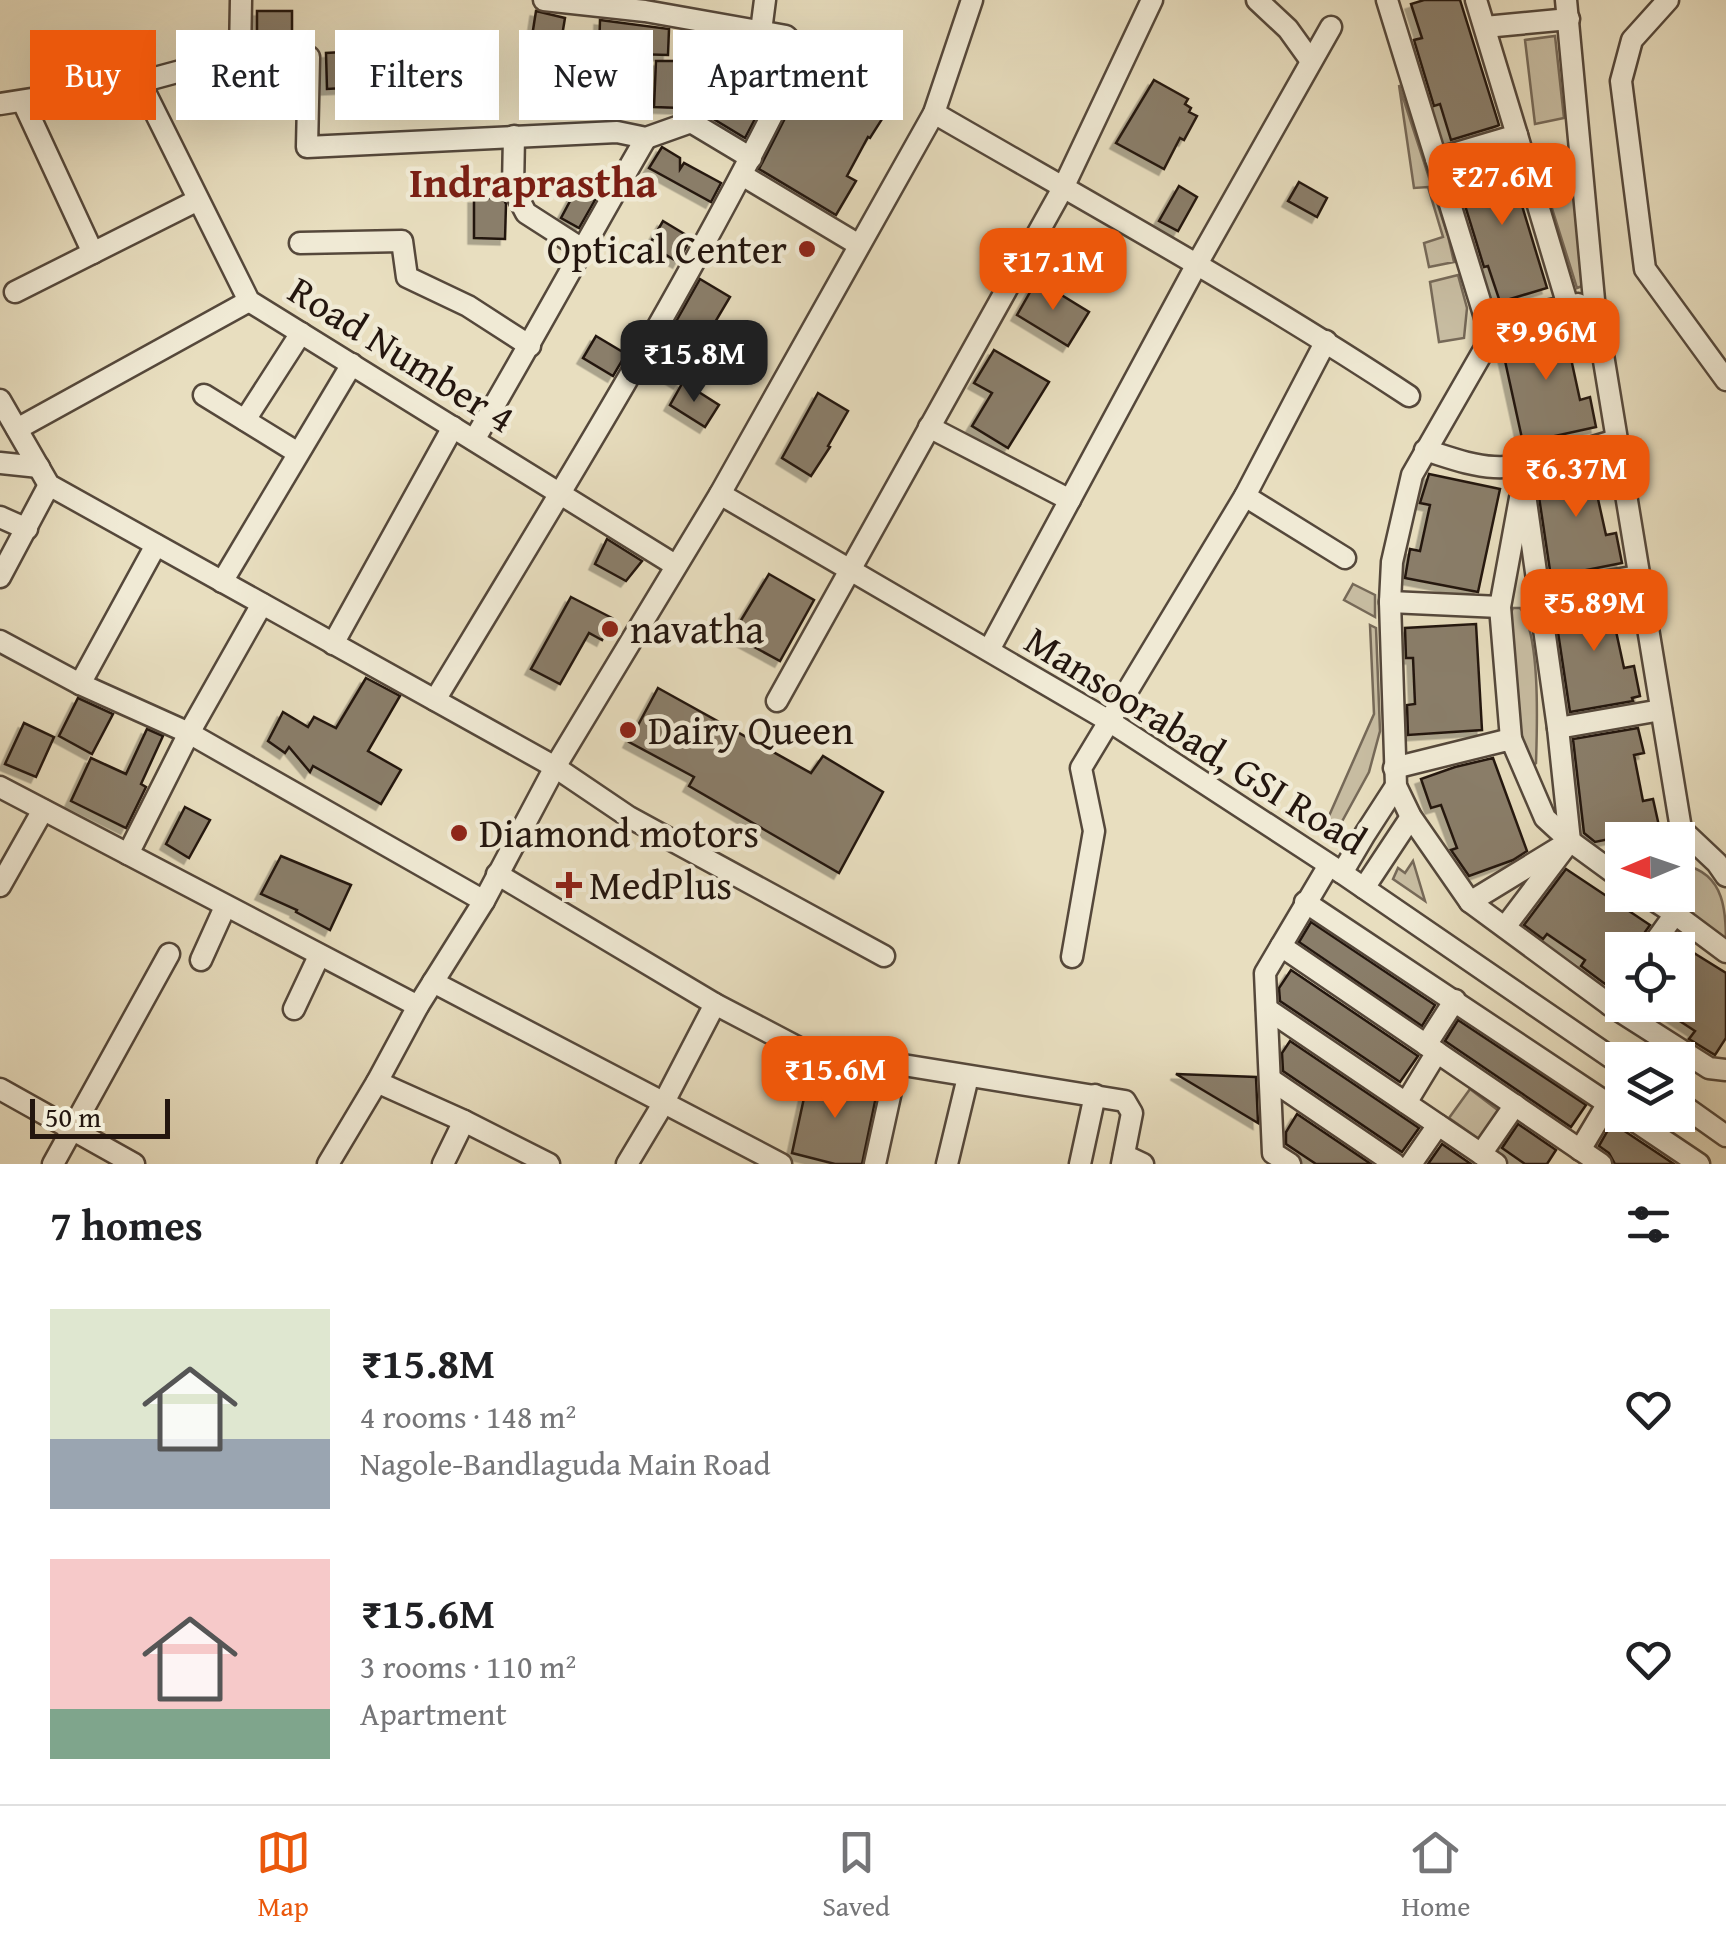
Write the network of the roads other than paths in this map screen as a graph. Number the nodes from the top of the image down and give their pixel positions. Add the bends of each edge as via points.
1 (241, 0) edge
2 (544, 0) edge
3 (765, 0) edge
4 (972, 0) edge
5 (1152, 0) edge
6 (1257, 0) edge
7 (1387, 0) edge
8 (1476, 0) edge
9 (1668, 0) edge
10 (646, 6) edge
11 (1568, 10) edge
12 (1331, 26) dead end
13 (1485, 27) junction
14 (240, 30) edge
15 (755, 30) edge
16 (760, 30) edge
17 (1312, 61) junction
18 (30, 101) edge
19 (23, 102) junction
20 (0, 104) edge
21 (934, 113) junction
22 (156, 115) edge
23 (308, 120) edge
24 (770, 120) edge
25 (514, 136) junction
26 (1518, 136) junction
27 (646, 138) junction
28 (1436, 159) junction
29 (746, 167) junction
30 (1063, 188) junction
31 (198, 200) junction
32 (300, 243) dead end
33 (858, 245) junction
34 (582, 248) junction
35 (93, 253) junction
36 (1197, 264) junction
37 (15, 292) dead end
38 (249, 300) junction
39 (1594, 300) junction
40 (1568, 306) junction
41 (1487, 324) junction
42 (301, 333) junction
43 (1326, 341) junction
44 (530, 346) junction
45 (352, 364) junction
46 (1726, 380) edge
47 (204, 395) dead end
48 (1409, 396) dead end
49 (0, 400) edge
50 (245, 420) junction
51 (453, 427) junction
52 (928, 427) junction
53 (16, 429) junction
54 (474, 440) junction
55 (1616, 440) junction
56 (1426, 450) junction
57 (298, 454) junction
58 (0, 463) edge
59 (1522, 471) junction
60 (44, 476) junction
61 (560, 494) junction
62 (720, 494) junction
63 (1245, 496) junction
64 (1070, 500) junction
65 (0, 517) edge
66 (26, 529) junction
67 (156, 545) junction
68 (1344, 558) dead end
69 (675, 565) junction
70 (850, 568) junction
71 (1638, 576) junction
72 (0, 577) edge
73 (222, 582) junction
74 (1538, 593) junction
75 (1390, 602) junction
76 (262, 604) junction
77 (1500, 606) junction
78 (0, 641) edge
79 (333, 644) junction
80 (989, 650) junction
81 (80, 684) junction
82 (435, 700) junction
83 (777, 701) dead end
84 (1661, 710) junction
85 (1109, 721) junction
86 (1558, 728) junction
87 (189, 733) junction
88 (1511, 739) junction
89 (555, 768) junction
90 (1395, 777) junction
91 (0, 787) edge
92 (42, 810) junction
93 (1412, 817) junction
94 (1680, 822) edge
95 (1570, 841) junction
96 (1695, 842) edge
97 (128, 854) junction
98 (1605, 862) edge
99 (1336, 869) junction
100 (497, 874) junction
101 (1726, 876) edge
102 (0, 886) edge
103 (1364, 888) junction
104 (484, 902) junction
105 (1305, 902) junction
106 (1470, 902) junction
107 (224, 906) junction
108 (1672, 912) edge
109 (1675, 914) junction
110 (1504, 927) junction
111 (1662, 932) edge
112 (1280, 946) junction
113 (1726, 952) edge
114 (169, 954) dead end
115 (319, 956) junction
116 (884, 956) dead end
117 (1072, 956) dead end
118 (201, 960) dead end
119 (433, 982) junction
120 (1455, 1000) junction
121 (1605, 1000) edge
122 (715, 1004) junction
123 (418, 1006) junction
124 (294, 1009) dead end
125 (1267, 1009) junction
126 (1638, 1022) edge
127 (1431, 1049) junction
128 (1605, 1052) edge
129 (897, 1064) junction
130 (1726, 1070) edge
131 (968, 1076) junction
132 (1270, 1079) junction
133 (377, 1082) junction
134 (0, 1089) edge
135 (1095, 1095) junction
136 (1605, 1101) edge
137 (1406, 1103) junction
138 (662, 1104) junction
139 (1515, 1106) junction
140 (1695, 1114) edge
141 (464, 1122) junction
142 (1605, 1124) edge
143 (1438, 1125) junction
144 (72, 1130) junction
145 (1652, 1132) edge
146 (1726, 1136) edge
147 (1580, 1150) junction
148 (1489, 1159) edge
149 (1130, 1161) edge
150 (53, 1164) edge
151 (134, 1164) edge
152 (328, 1164) edge
153 (442, 1164) edge
154 (547, 1164) edge
155 (626, 1164) edge
156 (781, 1164) edge
157 (875, 1164) edge
158 (947, 1164) edge
159 (1080, 1164) edge
160 (1290, 1164) edge
161 (1395, 1164) edge
162 (1411, 1164) edge
163 (1601, 1164) edge
164 (1699, 1164) edge

1 - 14 street
2 - 10 street
3 - 16 street
4 - 21 street
5 - 30 street
6 - 17 street
7 - 28 street
8 - 13 street
9 - 46 street via 1632,40 1621,81 1645,269
10 - 15 street
11 - 13 street
11 - 39 street
12 - 17 street
13 - 26 street
17 - 36 street
18 - 19 street
19 - 20 street
19 - 35 street
21 - 30 street
21 - 33 street
22 - 31 street, Road Number 4
23 - 25 street via 307,147
24 - 29 street
25 - 27 street via 617,132
25 - 34 street via 514,188 526,214
26 - 28 street
26 - 40 street
27 - 29 street via 691,122
27 - 34 street
28 - 41 street
29 - 33 street
29 - 61 street
30 - 36 street
30 - 52 street
31 - 35 street
31 - 38 street, Road Number 4
32 - 44 street via 402,241 407,277
33 - 62 street
34 - 44 street
35 - 37 street
36 - 43 street
36 - 64 street
38 - 42 street, Road Number 4
38 - 53 street
39 - 40 street
39 - 55 street
40 - 41 street
41 - 56 street via 1485,348
42 - 45 street, Road Number 4
42 - 50 street
43 - 48 street
43 - 63 street
44 - 54 street
45 - 51 street, Road Number 4
45 - 57 street
47 - 50 street
49 - 53 street
50 - 57 street
51 - 54 street, Road Number 4
51 - 79 street
52 - 64 street
52 - 70 street
53 - 60 street
54 - 61 street, Road Number 4
55 - 59 street
55 - 71 street
56 - 59 street
56 - 75 street via 1412,474
57 - 73 street
58 - 60 street
59 - 74 street
59 - 77 street
60 - 66 street
60 - 67 street
61 - 69 street, Road Number 4
61 - 82 street
62 - 69 street
62 - 70 street, Mansoorabad, GSI Road
63 - 68 street
63 - 85 street
64 - 80 street
65 - 66 street
66 - 72 street
67 - 73 street
67 - 81 street
69 - 89 street
70 - 80 street, Mansoorabad, GSI Road
70 - 83 street
71 - 74 street
71 - 84 street
73 - 76 street
74 - 86 street
75 - 77 street
75 - 90 street
76 - 79 street
76 - 87 street
77 - 88 street
78 - 81 street
79 - 82 street
80 - 85 street, Mansoorabad, GSI Road
81 - 87 street
82 - 89 street
84 - 86 street
84 - 94 street
85 - 99 street, Mansoorabad, GSI Road
85 - 117 street via 1082,768 1094,830
86 - 95 street
87 - 97 street
87 - 104 street
88 - 90 street
88 - 95 street via 1545,818
89 - 100 street
89 - 116 street via 629,818
90 - 93 street
90 - 99 street via 1365,834
91 - 92 street
92 - 97 street
92 - 102 street
93 - 103 street
93 - 106 street
95 - 98 street
95 - 106 street
95 - 110 street
96 - 101 street
97 - 107 street
99 - 103 street, Mansoorabad, GSI Road
99 - 105 street
100 - 104 street
100 - 122 street
103 - 128 street, Mansoorabad, GSI Road
104 - 119 street
105 - 112 street
105 - 120 street
106 - 110 street
107 - 115 street
107 - 118 street
108 - 109 street
109 - 111 street
109 - 113 street
110 - 121 street
112 - 125 street via 1265,973
112 - 127 street
114 - 144 street
115 - 123 street
115 - 124 street
119 - 123 street
119 - 138 street
120 - 127 street
120 - 136 street
122 - 129 street via 820,1058
122 - 138 street
123 - 133 street
125 - 132 street
125 - 137 street
126 - 130 street via 1709,1068
127 - 137 street
127 - 139 street
129 - 131 street
129 - 157 street
131 - 135 street
131 - 158 street
132 - 160 street via 1272,1153
132 - 161 street
133 - 141 street
133 - 152 street
134 - 144 street
135 - 149 street via 1125,1101 1132,1113
135 - 159 street
137 - 143 street
138 - 155 street
138 - 156 street
139 - 147 street
139 - 148 street
140 - 146 street
141 - 153 street
141 - 154 street
142 - 147 street
143 - 148 street
143 - 162 street
144 - 150 street
144 - 151 street
145 - 164 street
147 - 163 street

